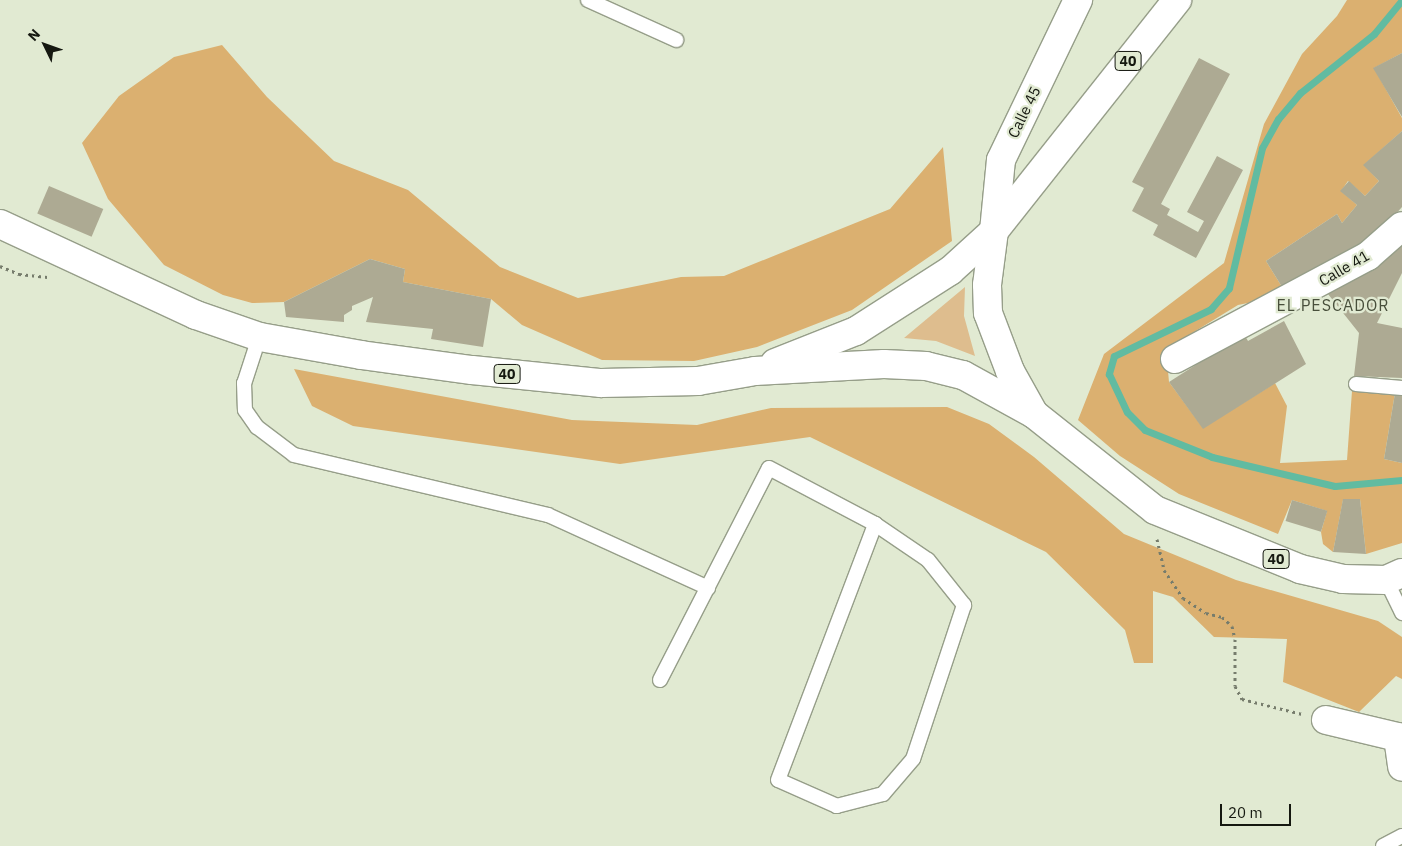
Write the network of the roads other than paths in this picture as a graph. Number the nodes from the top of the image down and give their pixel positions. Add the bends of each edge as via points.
1 (588, 0) edge
2 (1177, 0) edge
3 (1076, 1) edge
4 (676, 40) dead end
5 (0, 224) edge
6 (1402, 226) edge
7 (994, 231) junction
8 (255, 350) dead end
9 (1175, 360) dead end
10 (755, 371) junction
11 (1356, 384) dead end
12 (1402, 388) edge
13 (1034, 414) junction
14 (875, 524) junction
15 (1394, 576) edge
16 (708, 588) junction
17 (1402, 613) edge
18 (660, 680) dead end
19 (1326, 720) road end
20 (1402, 767) edge
21 (1402, 836) edge
22 (1383, 846) edge

1 - 4 lane
2 - 7 main road, 40
3 - 7 main road, Calle 45 via 1001,160
5 - 10 main road, 40 via 196,315 260,337 295,344 472,370 601,383 698,381
6 - 9 main road, Calle 41 via 1368,256
7 - 10 main road, 40 via 950,271 856,331
7 - 13 main road, Calle 45 via 987,284 988,312 1010,371
8 - 16 lane via 244,383 245,410 257,427 294,455 548,515
10 - 13 main road, 40 via 814,366 926,366 963,374
11 - 12 lane
13 - 15 main road, 40 via 1155,510 1300,568 1343,579
14 - 14 lane via 928,560 964,605 914,759 883,794 837,806 778,780
14 - 16 lane via 770,468
15 - 17 lane
16 - 18 lane
19 - 20 main road via 1398,737
21 - 22 lane

